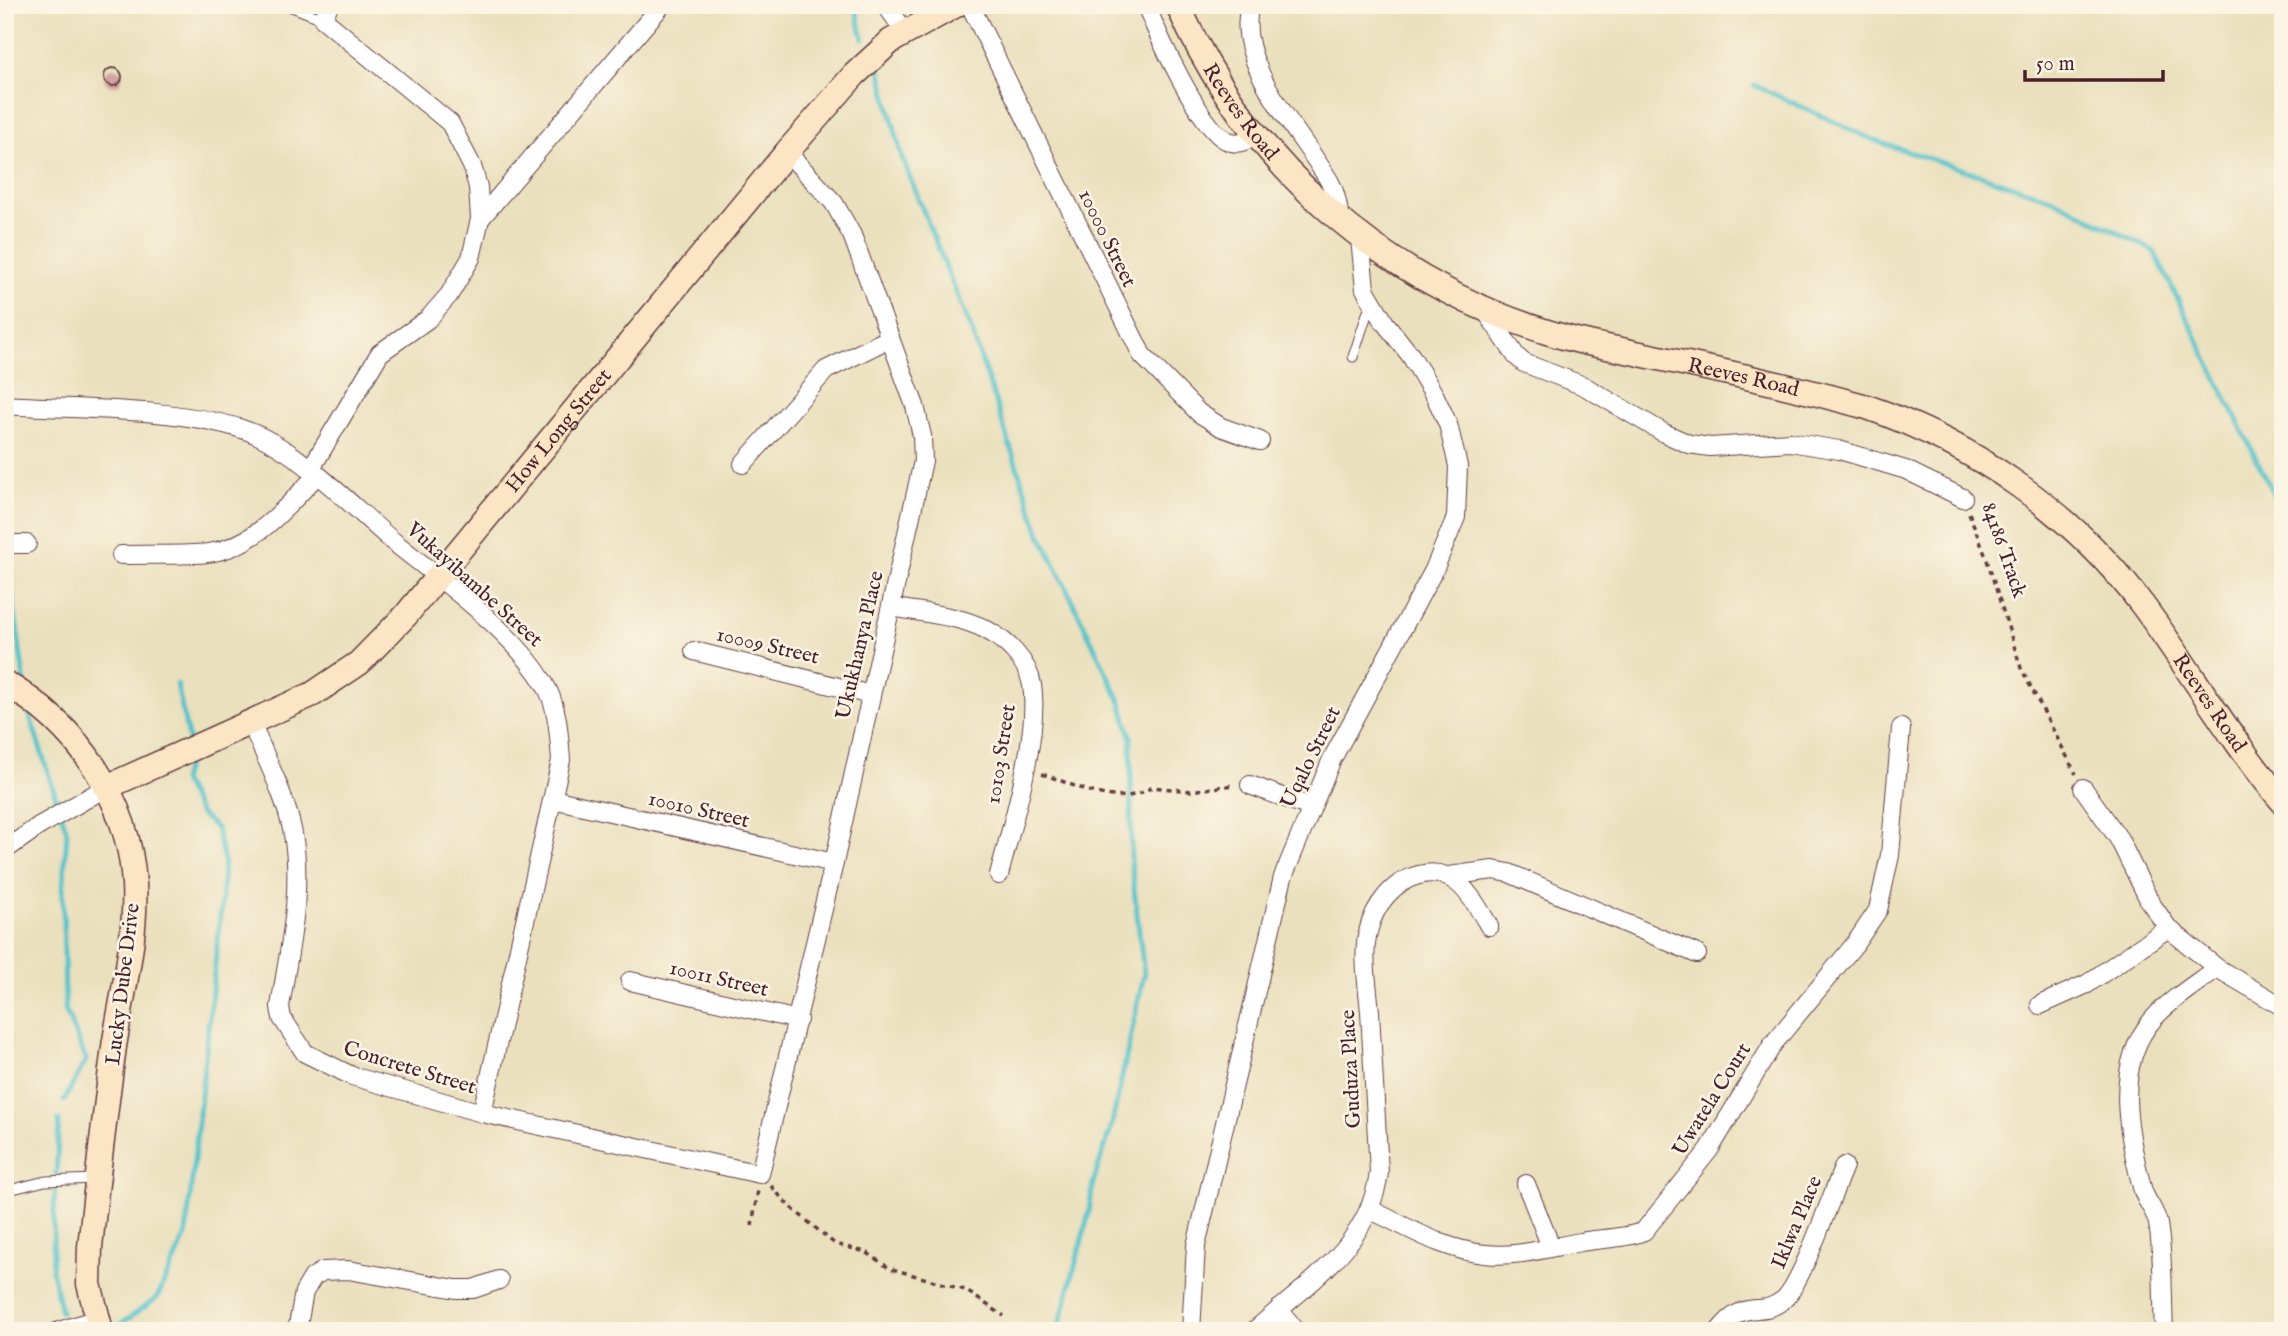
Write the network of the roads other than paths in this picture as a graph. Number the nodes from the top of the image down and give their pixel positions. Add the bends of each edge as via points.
1 (287, 5) edge
2 (662, 5) edge
3 (886, 5) edge
4 (956, 5) edge
5 (970, 5) edge
6 (1146, 5) edge
7 (1178, 5) edge
8 (1250, 5) edge
9 (326, 12) edge
10 (905, 32) junction
11 (1256, 135) junction
12 (787, 152) junction
13 (480, 219) junction
14 (1340, 220) junction
15 (1360, 238) junction
16 (1372, 302) junction
17 (1485, 310) junction
18 (890, 338) junction
19 (1353, 357) dead end
20 (5, 405) edge
21 (1261, 442) dead end
22 (743, 464) dead end
23 (313, 473) junction
24 (1963, 498) road end
25 (5, 544) edge
26 (27, 544) dead end
27 (121, 555) dead end
28 (437, 576) junction
29 (891, 607) junction
30 (694, 651) dead end
31 (5, 682) edge
32 (871, 695) junction
33 (251, 723) junction
34 (1901, 728) dead end
35 (1250, 785) road end
36 (107, 787) junction
37 (2083, 788) road end
38 (553, 799) junction
39 (2283, 802) edge
40 (1310, 807) junction
41 (5, 850) edge
42 (834, 863) junction
43 (999, 875) dead end
44 (1449, 876) junction
45 (1489, 926) dead end
46 (2168, 928) junction
47 (1696, 954) dead end
48 (2217, 968) junction
49 (630, 981) dead end
50 (2040, 1005) dead end
51 (2283, 1007) edge
52 (798, 1020) junction
53 (482, 1113) junction
54 (1844, 1166) dead end
55 (760, 1174) joint
56 (97, 1179) junction
57 (1526, 1184) dead end
58 (5, 1191) edge
59 (1371, 1210) junction
60 (1551, 1247) junction
61 (499, 1280) dead end
62 (1279, 1309) junction
63 (99, 1325) edge
64 (59, 1331) edge
65 (297, 1331) edge
66 (1191, 1331) edge
67 (1254, 1331) edge
68 (1296, 1331) edge
69 (1719, 1331) edge
70 (2164, 1331) edge

1 - 9 lane
2 - 13 street
3 - 10 street
4 - 10 street, How Long Street
5 - 21 street, 10000 Street via 1142,355 1199,413
6 - 11 street via 1169,59 1214,130 1235,143
7 - 11 street, Reeves Road via 1219,83
8 - 14 street via 1251,49 1269,90 1331,184
9 - 13 street via 450,123 472,166
10 - 12 street, How Long Street via 867,61
11 - 14 street, Reeves Road
12 - 18 street, Ukukhanya Place via 845,221
12 - 28 street, How Long Street
13 - 23 street via 471,258 449,295 428,319 380,353
14 - 15 street, Reeves Road
15 - 16 street, Uqalo Street via 1363,281
15 - 17 street, Reeves Road via 1427,281
16 - 19 lane
16 - 40 street, Uqalo Street via 1436,396 1448,424 1458,466 1456,517 1434,570
17 - 24 street, 84186 Track via 1524,363 1584,386 1677,439 1705,447 1790,442 1839,450 1906,470
17 - 39 street, Reeves Road via 1549,333 1867,407 1914,425 1991,467 2053,513 2143,605
18 - 22 street via 826,370
18 - 29 street, Ukukhanya Place via 915,407 923,448 915,506
20 - 23 street, Vukayibambe Street via 209,420 260,436
23 - 27 street via 261,531 231,547 209,553
23 - 28 street, Vukayibambe Street
25 - 26 street
28 - 33 street, How Long Street via 359,663 313,694
28 - 38 street, Vukayibambe Street via 522,654 546,685 553,702 561,760
29 - 32 street, Ukukhanya Place
29 - 43 street, 10103 Street via 982,627 1019,657 1032,684 1024,768
30 - 32 street, 10009 Street
31 - 36 street, Lucky Dube Drive via 59,723
32 - 42 street, Ukukhanya Place
33 - 36 street, How Long Street
33 - 53 street, Concrete Street via 288,814 295,857 294,920 282,1018 305,1053 321,1063 383,1086
34 - 60 street, Uwatela Court via 1885,888 1878,910 1773,1044 1709,1150 1644,1231
35 - 40 street
36 - 41 street
36 - 56 street, Lucky Dube Drive via 122,823 134,884
37 - 46 street via 2119,839
38 - 42 street, 10010 Street
38 - 53 street, Vukayibambe Street
40 - 66 street, Uqalo Street via 1273,909 1223,1119 1196,1246
42 - 52 street, Ukukhanya Place
44 - 45 street via 1470,894
44 - 47 street via 1509,873
44 - 59 street, Guduza Place via 1430,873 1401,881 1385,898 1368,933 1379,1173
46 - 48 street
46 - 50 street via 2087,984
48 - 51 street
48 - 70 street via 2155,1017 2139,1038 2127,1072 2129,1118 2143,1192 2158,1225
49 - 52 street, 10011 Street
52 - 55 street, Ukukhanya Place
53 - 55 street, Concrete Street
54 - 69 street, Iklwa Place via 1786,1298 1775,1306 1743,1309
56 - 58 lane via 45,1181
56 - 63 street, Lucky Dube Drive via 89,1284
57 - 60 street
59 - 60 street, Uwatela Court via 1460,1250 1506,1255
59 - 62 street, Guduza Place via 1339,1255
61 - 65 street via 456,1289 348,1270 323,1271 304,1292
62 - 67 street, Guduza Place
62 - 68 street
63 - 64 street

